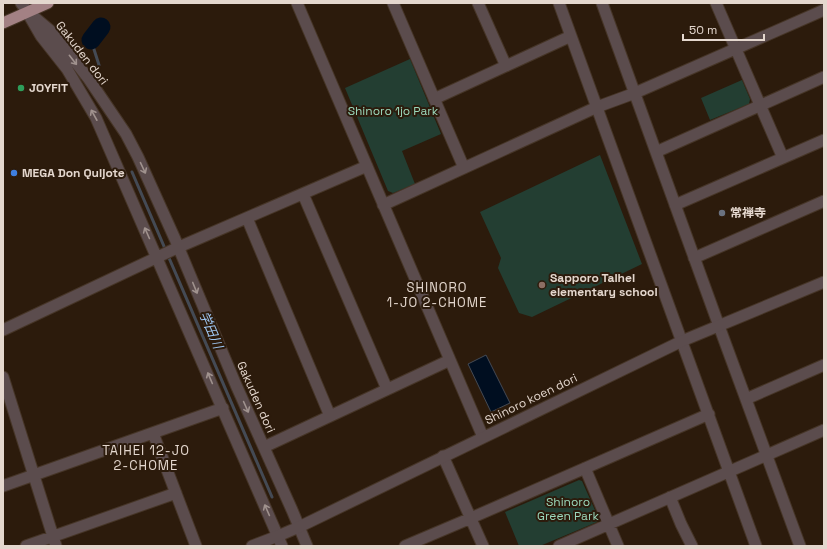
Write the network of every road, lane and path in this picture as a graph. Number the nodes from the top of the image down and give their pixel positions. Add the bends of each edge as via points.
1 (48, 3) edge
2 (297, 3) edge
3 (393, 3) edge
4 (478, 3) edge
5 (559, 3) edge
6 (602, 3) edge
7 (716, 3) edge
8 (24, 7) edge
9 (824, 10) edge
10 (3, 23) edge
11 (571, 36) junction
12 (736, 49) junction
13 (506, 66) junction
14 (824, 77) edge
15 (635, 93) junction
16 (434, 99) junction
17 (761, 105) junction
18 (597, 107) junction
19 (824, 140) edge
20 (656, 152) junction
21 (783, 158) junction
22 (367, 166) junction
23 (464, 168) junction
24 (303, 194) junction
25 (824, 201) edge
26 (383, 205) junction
27 (675, 205) junction
28 (247, 218) junction
29 (176, 248) junction
30 (159, 256) junction
31 (694, 258) junction
32 (824, 282) edge
33 (719, 326) junction
34 (3, 330) edge
35 (682, 341) junction
36 (450, 360) junction
37 (824, 365) edge
38 (3, 377) edge
39 (387, 389) junction
40 (746, 399) junction
41 (223, 408) junction
42 (709, 414) junction
43 (330, 416) junction
44 (824, 430) edge
45 (153, 433) junction
46 (483, 437) junction
47 (264, 447) junction
48 (767, 455) junction
49 (443, 456) junction
50 (585, 468) junction
51 (729, 472) junction
52 (34, 476) junction
53 (3, 486) edge
54 (176, 493) junction
55 (670, 497) junction
56 (471, 518) junction
57 (609, 524) junction
58 (299, 527) junction
59 (54, 541) edge
60 (280, 541) edge
61 (26, 546) edge
62 (196, 546) edge
63 (252, 546) edge
64 (307, 546) edge
65 (405, 546) edge
66 (483, 546) edge
67 (558, 546) edge
68 (618, 546) edge
69 (692, 546) edge
70 (756, 546) edge
71 (800, 546) edge

1 - 8 highway
2 - 22 street
3 - 16 street
4 - 13 street
5 - 11 street
6 - 15 street
7 - 12 street
8 - 10 highway
8 -> 29 street, Gakuden dori via 52,32 126,134
30 -> 8 street, Gakuden dori via 96,118
9 - 12 street
11 - 13 street
11 - 18 street
12 - 15 street
12 - 17 street
13 - 16 street
14 - 17 street
15 - 18 street
15 - 20 street
16 - 23 street
17 - 20 street
17 - 21 street
18 - 23 street
18 - 35 street
19 - 21 street
20 - 27 street
21 - 27 street
22 - 24 street
22 - 26 street
23 - 26 street
24 - 28 street
24 - 39 street
25 - 31 street
26 - 36 street
27 - 31 street
28 - 29 street
28 - 43 street
29 - 30 street
29 -> 47 street, Gakuden dori
30 - 34 street
41 -> 30 street, Gakuden dori
31 - 33 street
32 - 33 street, Shinoro koen dori
33 - 35 street, Shinoro koen dori
33 - 40 street
35 - 42 street
35 - 46 street, Shinoro koen dori
36 - 39 street
36 - 46 street
37 - 40 street
38 - 52 street
39 - 43 street
40 - 48 street
41 - 45 street
60 -> 41 street, Gakuden dori
42 - 50 street
42 - 51 street
43 - 47 street
44 - 48 street
45 - 52 street
45 - 54 street
46 - 49 street, Shinoro koen dori
47 - 58 street, Gakuden dori
48 - 51 street
48 - 71 street
49 - 56 street
49 - 58 street, Shinoro koen dori
50 - 56 street
50 - 57 street
51 - 55 street
51 - 70 street
52 - 53 street
52 - 59 street
54 - 59 street
54 - 62 street
55 - 57 street
55 - 69 street
56 - 65 street
56 - 66 street
57 - 67 street
57 - 68 street
58 - 60 street, Shinoro koen dori
58 - 64 street, Gakuden dori
59 - 61 street
60 - 63 street, Shinoro koen dori

